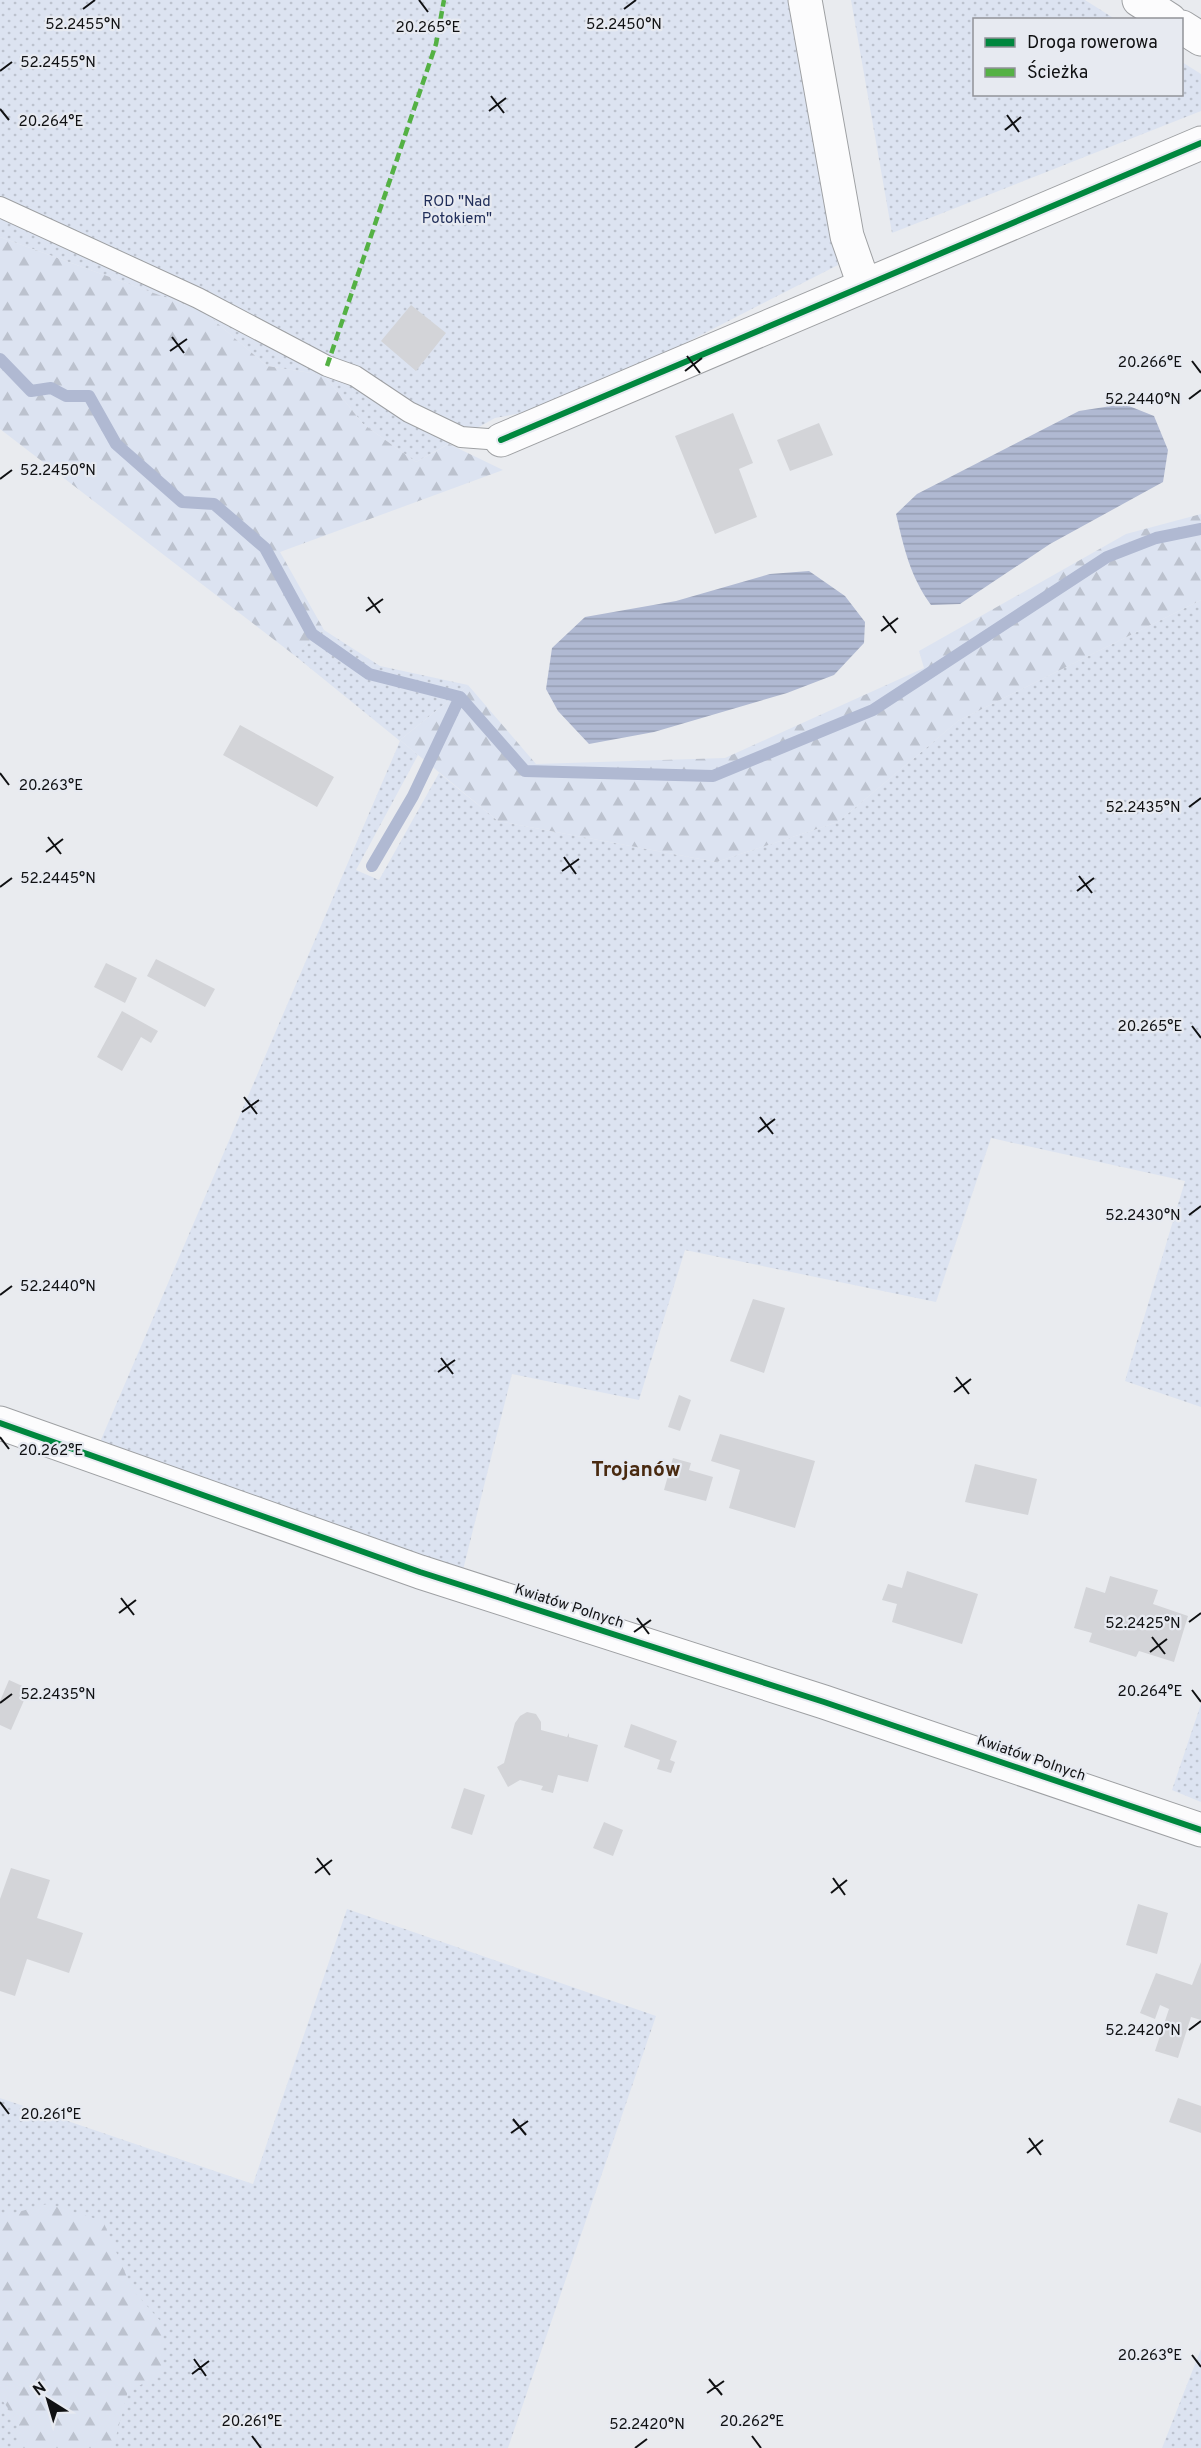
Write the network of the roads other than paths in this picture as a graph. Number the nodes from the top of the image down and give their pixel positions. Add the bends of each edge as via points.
1 (805, 0) edge
2 (1139, 0) edge
3 (1167, 18) edge
4 (1183, 28) edge
5 (1201, 39) edge
6 (1201, 143) edge
7 (0, 207) edge
8 (864, 285) junction
9 (501, 440) joint
10 (0, 1422) edge
11 (1201, 1830) edge

1 - 8 street via 847,236
2 - 3 street
4 - 5 street
6 - 8 street
7 - 9 lane via 198,298 327,366 355,376 409,412 461,437
8 - 9 street
10 - 11 street, Kwiatów Polnych via 420,1572 824,1702

